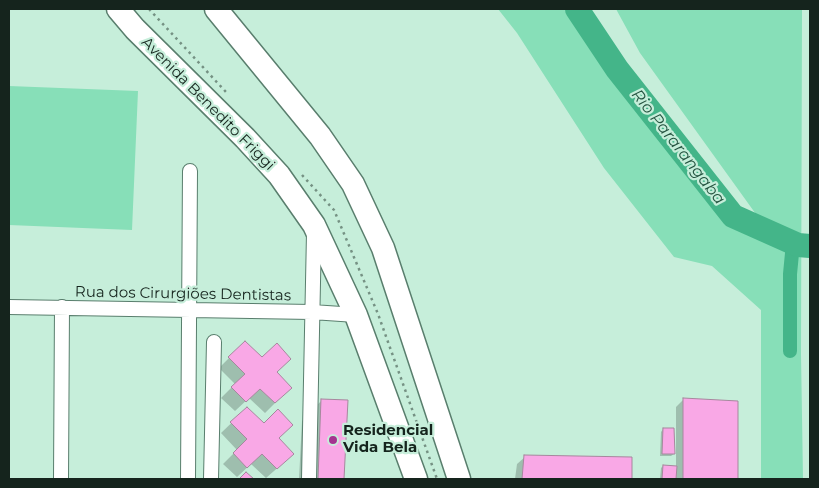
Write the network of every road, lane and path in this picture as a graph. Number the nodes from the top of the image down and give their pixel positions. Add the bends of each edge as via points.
1 (118, 9) edge
2 (216, 9) edge
3 (190, 171) dead end
4 (314, 225) junction
5 (9, 307) edge
6 (62, 308) junction
7 (189, 310) junction
8 (312, 312) junction
9 (356, 315) junction
10 (214, 342) dead end
11 (61, 479) edge
12 (188, 479) edge
13 (211, 479) edge
14 (309, 479) edge
15 (416, 479) edge
16 (459, 479) edge

1 - 4 main road, Avenida Benedito Friggi via 279,175
2 - 16 main road via 320,136 353,184 383,248
3 - 7 street
4 - 8 street
4 - 9 main road, Avenida Benedito Friggi
5 - 6 street, Rua dos Cirurgiões Dentistas
6 - 7 street, Rua dos Cirurgiões Dentistas
6 - 11 street
7 - 8 street, Rua dos Cirurgiões Dentistas
7 - 12 street
8 - 9 street, Rua dos Cirurgiões Dentistas
8 - 14 street
9 - 15 main road, Avenida Benedito Friggi
10 - 13 street

